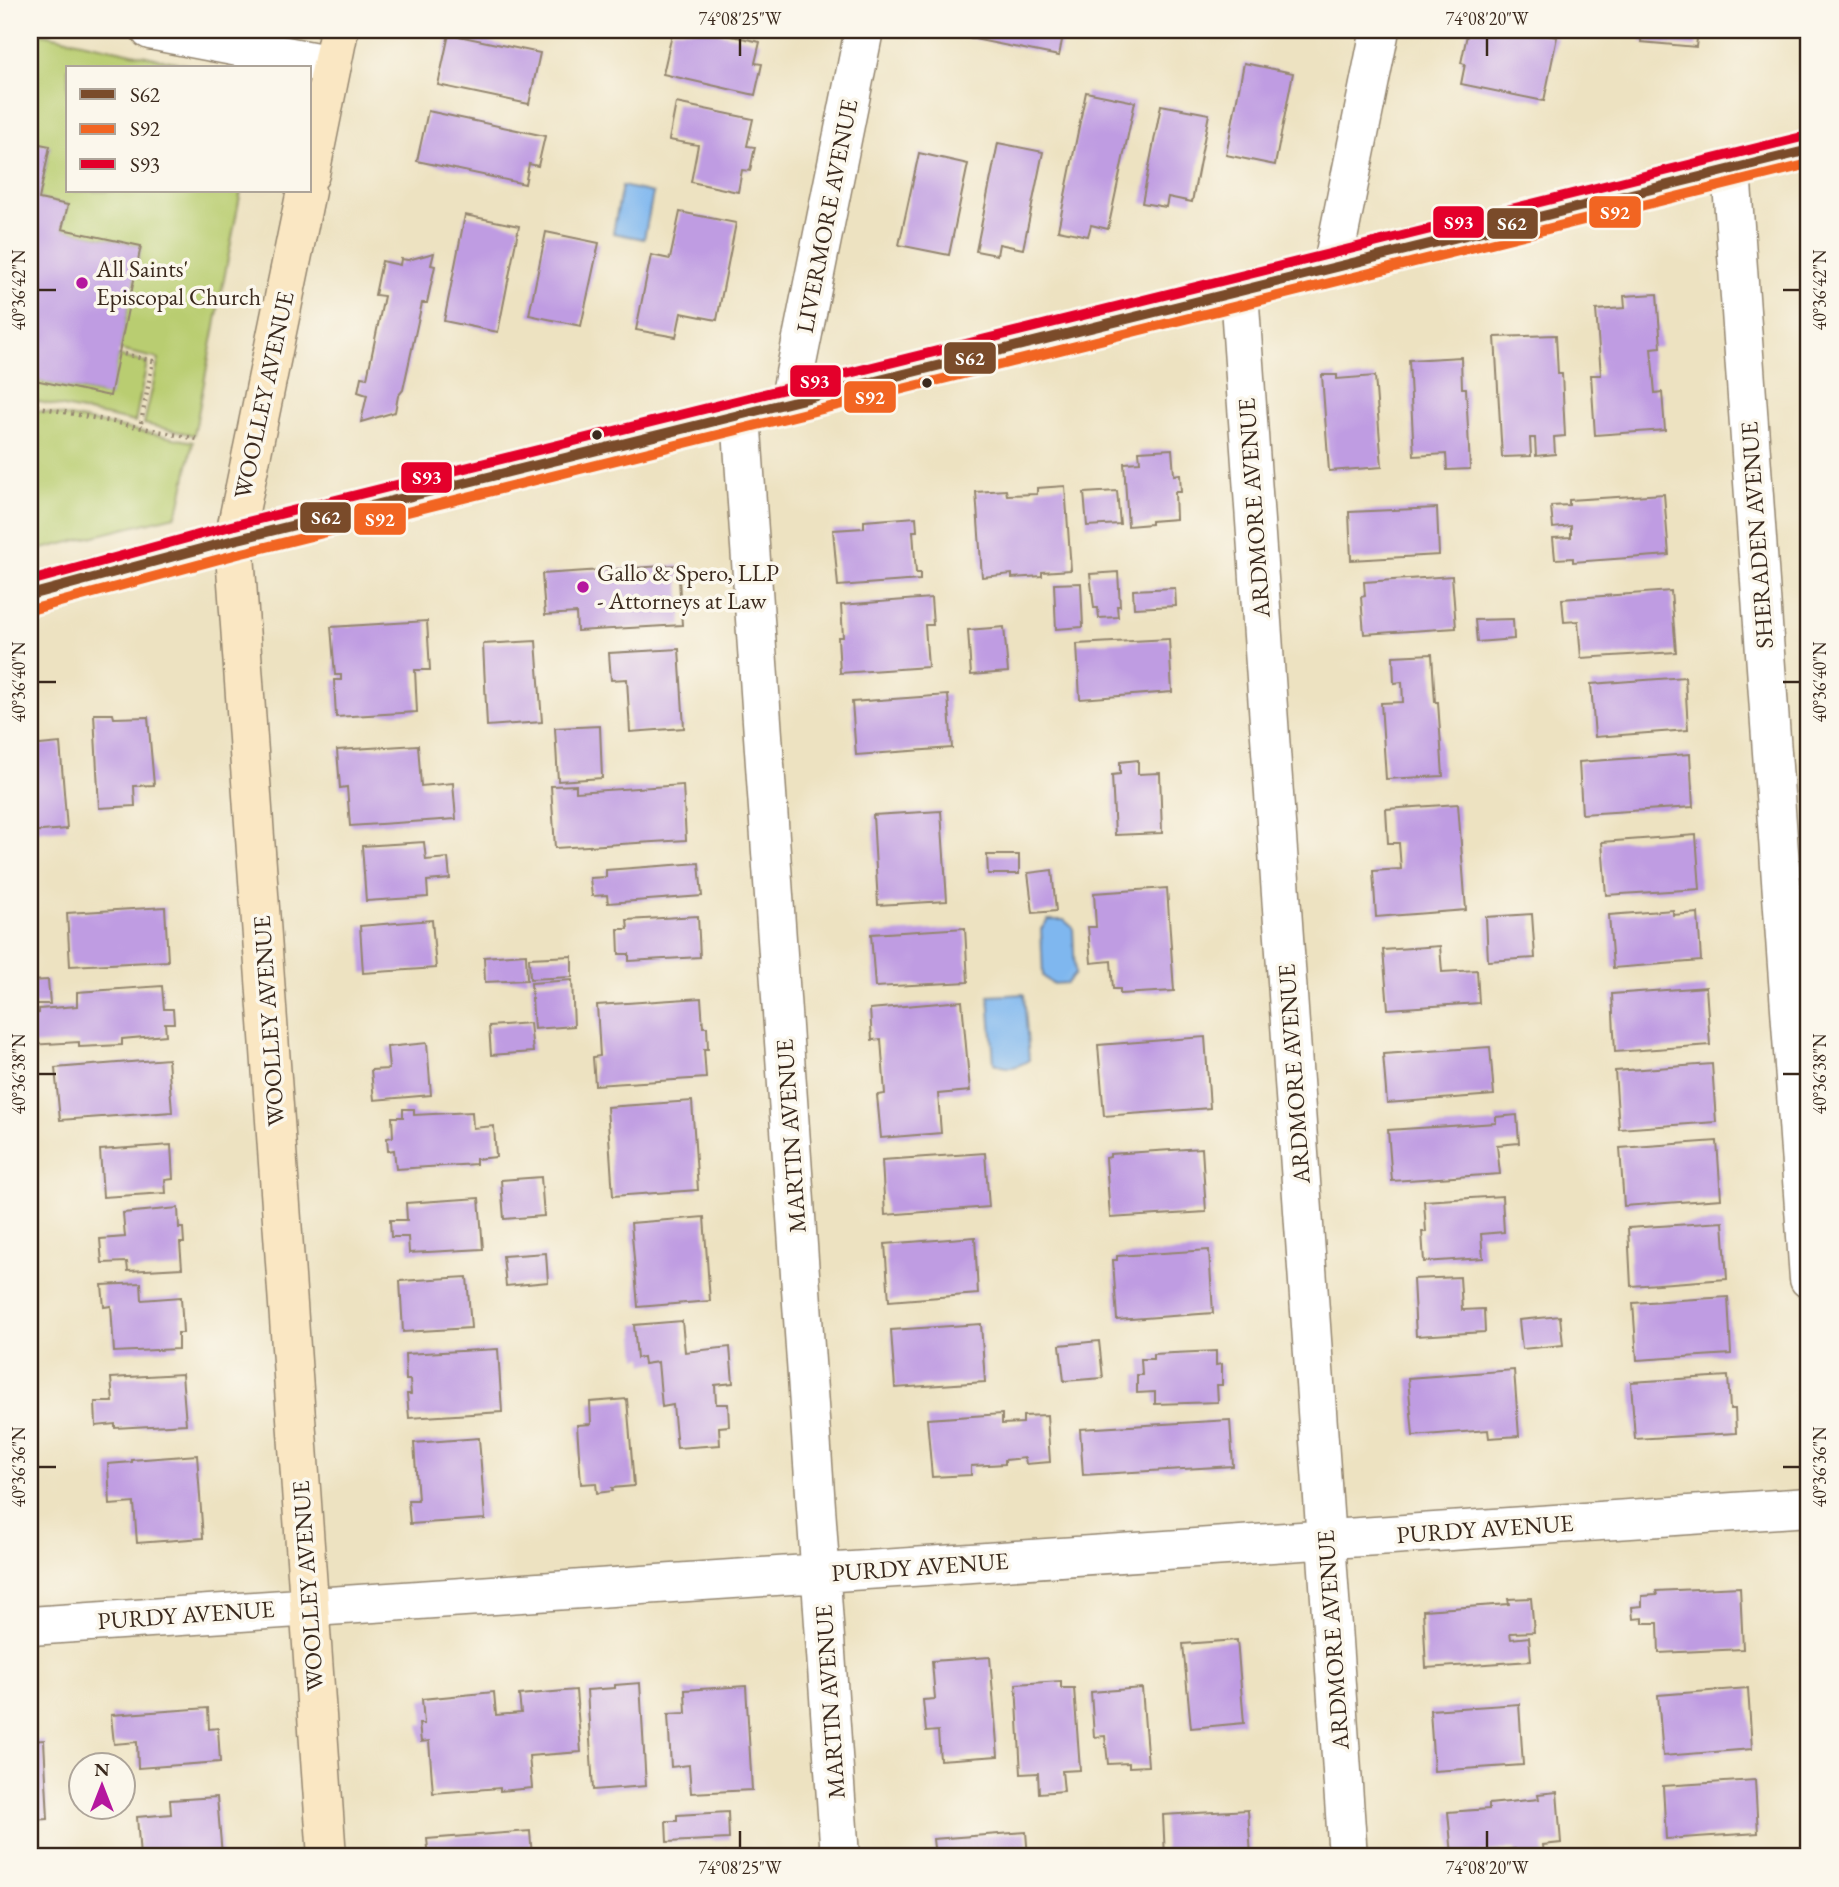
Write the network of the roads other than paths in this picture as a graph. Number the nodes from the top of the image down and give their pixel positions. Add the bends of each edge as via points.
1 (150, 30) edge
2 (864, 30) edge
3 (1380, 30) edge
4 (336, 47) edge
5 (1809, 150) edge
6 (312, 164) edge
7 (1731, 169) junction
8 (306, 192) edge
9 (1332, 268) junction
10 (1239, 291) junction
11 (789, 403) junction
12 (741, 415) junction
13 (234, 540) junction
14 (30, 595) edge
15 (1809, 1279) edge
16 (1809, 1507) edge
17 (1326, 1540) junction
18 (821, 1573) junction
19 (310, 1607) junction
20 (30, 1626) edge
21 (327, 1857) edge
22 (840, 1857) edge
23 (1348, 1857) edge

1 - 4 street
2 - 11 street, LIVERMORE AVENUE
3 - 9 street
4 - 6 main road
5 - 7 main road
7 - 9 main road
7 - 15 street, SHERADEN AVENUE
8 - 13 main road, WOOLLEY AVENUE
9 - 10 main road
10 - 11 main road
10 - 17 street, ARDMORE AVENUE
11 - 12 main road
12 - 13 main road
12 - 18 street, MARTIN AVENUE
13 - 14 main road
13 - 19 main road, WOOLLEY AVENUE
16 - 17 street, PURDY AVENUE
17 - 18 street, PURDY AVENUE
17 - 23 street, ARDMORE AVENUE
18 - 19 street, PURDY AVENUE
18 - 22 street, MARTIN AVENUE
19 - 20 street, PURDY AVENUE
19 - 21 main road, WOOLLEY AVENUE

